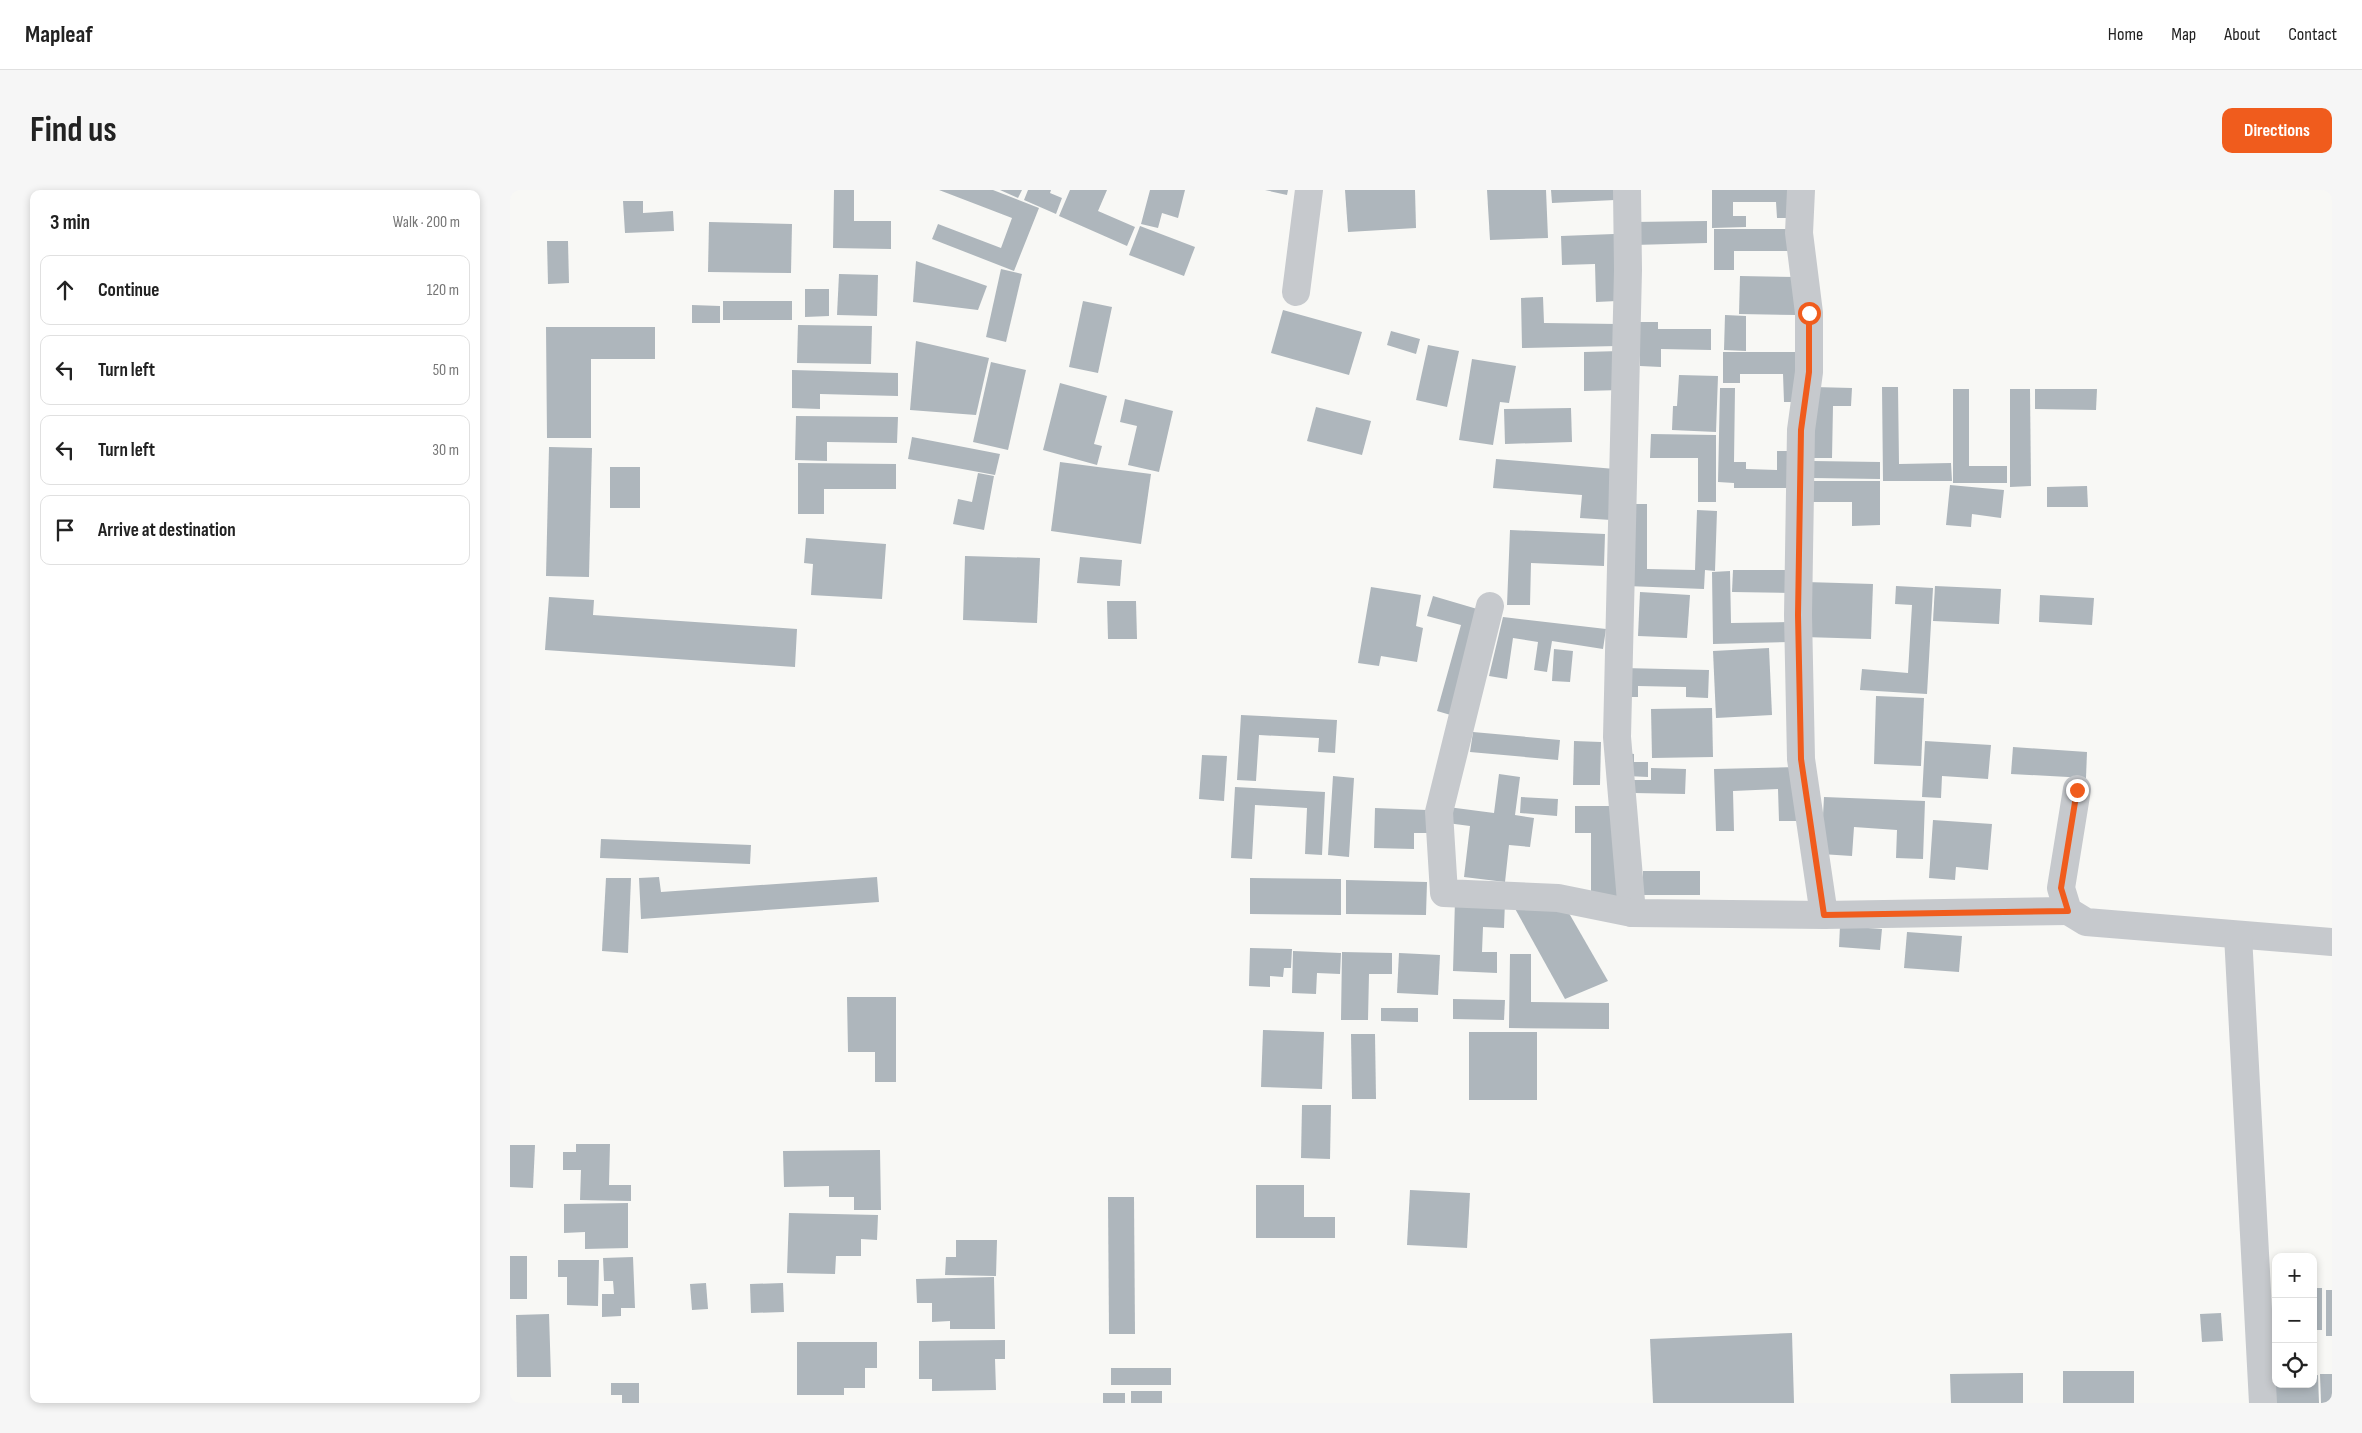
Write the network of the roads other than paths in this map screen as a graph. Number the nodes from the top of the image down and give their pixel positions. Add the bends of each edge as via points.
1 (1309, 190) edge
2 (1627, 190) edge
3 (1801, 190) edge
4 (1296, 292) dead end
5 (1490, 606) dead end
6 (2077, 790) dead end
7 (2068, 911) junction
8 (1632, 913) junction
9 (1824, 915) junction
10 (2238, 935) junction
11 (2332, 942) edge
12 (2263, 1403) edge

1 - 4 street
2 - 8 street via 1628,270 1616,737
3 - 9 street via 1799,233 1809,313 1809,372 1801,430 1798,615 1801,759
5 - 8 street via 1439,812 1444,893 1558,898
6 - 7 street via 2061,888
7 - 9 street
7 - 10 street via 2086,922
8 - 9 street
10 - 11 street
10 - 12 street

